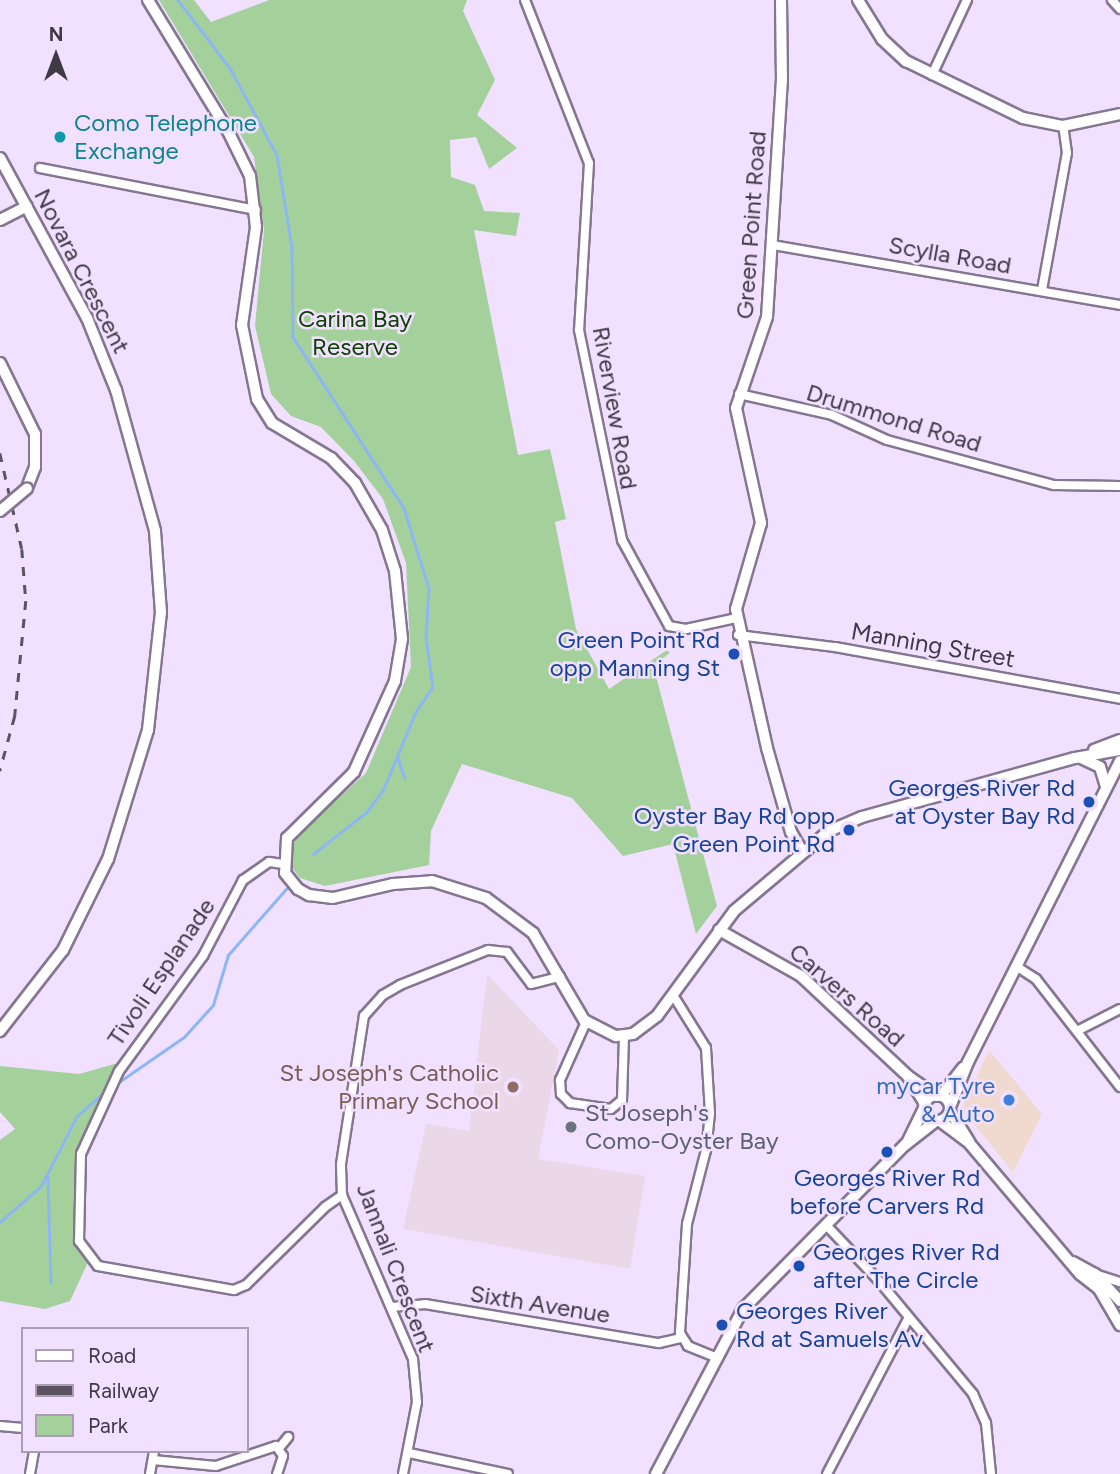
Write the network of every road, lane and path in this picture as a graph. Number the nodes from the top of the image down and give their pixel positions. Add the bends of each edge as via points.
1 (148, 0) edge
2 (526, 0) edge
3 (782, 0) edge
4 (858, 0) edge
5 (967, 0) edge
6 (1112, 0) edge
7 (1120, 9) edge
8 (932, 75) junction
9 (1120, 114) edge
10 (1063, 126) junction
11 (0, 158) edge
12 (40, 168) dead end
13 (27, 206) junction
14 (256, 209) junction
15 (0, 220) edge
16 (773, 245) junction
17 (1042, 290) junction
18 (1120, 305) edge
19 (0, 363) edge
20 (739, 394) junction
21 (1120, 486) edge
22 (0, 511) edge
23 (736, 618) junction
24 (738, 635) junction
25 (1120, 699) edge
26 (1120, 740) edge
27 (1120, 750) edge
28 (1075, 758) junction
29 (1120, 761) edge
30 (1106, 787) junction
31 (802, 851) junction
32 (283, 864) junction
33 (719, 930) junction
34 (1016, 966) junction
35 (560, 977) junction
36 (673, 995) junction
37 (1120, 1009) edge
38 (586, 1022) junction
39 (0, 1031) edge
40 (1077, 1031) junction
41 (624, 1035) junction
42 (968, 1062) junction
43 (908, 1076) junction
44 (1120, 1087) edge
45 (939, 1096) junction
46 (925, 1106) junction
47 (950, 1109) junction
48 (938, 1121) junction
49 (970, 1144) junction
50 (905, 1146) junction
51 (342, 1195) junction
52 (826, 1225) junction
53 (1070, 1261) junction
54 (1095, 1274) junction
55 (1120, 1282) edge
56 (1120, 1299) edge
57 (392, 1307) junction
58 (908, 1319) junction
59 (1120, 1325) edge
60 (681, 1338) junction
61 (715, 1357) junction
62 (0, 1426) edge
63 (21, 1429) edge
64 (288, 1437) dead end
65 (279, 1447) junction
66 (34, 1453) edge
67 (409, 1453) junction
68 (153, 1455) edge
69 (30, 1474) edge
70 (150, 1474) edge
71 (277, 1474) edge
72 (403, 1474) edge
73 (508, 1474) edge
74 (656, 1474) edge
75 (827, 1474) edge
76 (991, 1474) edge

1 - 14 street via 237,146 250,176
2 - 23 street, Riverview Road via 589,163 579,330 622,540 669,626 686,629
3 - 16 street, Green Point Road
4 - 8 street via 890,47
5 - 8 street
6 - 7 street
8 - 10 street via 1024,118
9 - 10 street
10 - 17 street via 1067,153
11 - 13 street, Novara Crescent
12 - 14 street
13 - 15 street
13 - 39 street, Novara Crescent via 87,318 132,436 155,531 161,639 148,730 108,859 62,950
14 - 32 street via 242,326 257,399 282,431 331,458 369,506 391,552 402,639 395,681 361,761 293,828
16 - 17 street, Scylla Road
16 - 20 street, Green Point Road via 764,329
17 - 18 street, Scylla Road
19 - 22 street, bridge via 34,434 36,467 27,488
20 - 21 street, Drummond Road via 832,415 887,440 1054,485
20 - 23 street, Green Point Road via 738,430 762,516 740,585
23 - 24 street, Green Point Road
24 - 25 street, Manning Street via 835,647
24 - 31 street, Green Point Road via 788,821
26 - 28 street
27 - 28 street
28 - 30 street via 1095,763
28 - 31 street via 862,817 829,831
29 - 30 street
30 - 34 street
31 - 33 street
32 - 35 street via 291,882 317,897 423,881 464,890 518,918 543,946
32 - 51 street, Tivoli Esplanade via 269,862 243,880 202,956 119,1070 81,1154 76,1221 84,1252 98,1266 242,1289
33 - 36 street
33 - 43 street, Carvers Road via 800,976
34 - 40 street via 1036,979
34 - 42 street
35 - 38 street
35 - 51 street, Jannali Crescent via 531,984 507,952 495,948 400,985 371,1005 364,1016 341,1164
36 - 41 street via 646,1027
36 - 60 street via 706,1048 710,1113 706,1150 687,1224
37 - 40 street
38 - 41 street via 600,1031
38 - 41 street via 561,1080 561,1094 570,1103 611,1109 622,1100
40 - 44 street
42 - 45 street
42 - 47 street
43 - 45 street, Carvers Road
43 - 46 street, Carvers Road
45 - 46 street
45 - 47 street, Carvers Road
46 - 48 street, Carvers Road
46 - 50 street
47 - 48 street
47 - 49 street
48 - 49 street
48 - 50 street
49 - 53 street
50 - 52 street
51 - 57 street, Jannali Crescent
52 - 58 street
52 - 61 street via 743,1309
53 - 54 street
53 - 59 street via 1107,1298
54 - 55 street
54 - 56 street
57 - 60 street, Sixth Avenue via 425,1304 659,1343
57 - 67 street, Jannali Crescent via 413,1359 417,1402
58 - 75 street
58 - 76 street via 979,1405 986,1423
60 - 61 street via 693,1350
61 - 74 street
62 - 63 street
64 - 65 street
65 - 68 street via 216,1466
65 - 71 street via 283,1456
66 - 69 street
67 - 72 street, Jannali Crescent
67 - 73 street
68 - 70 street

